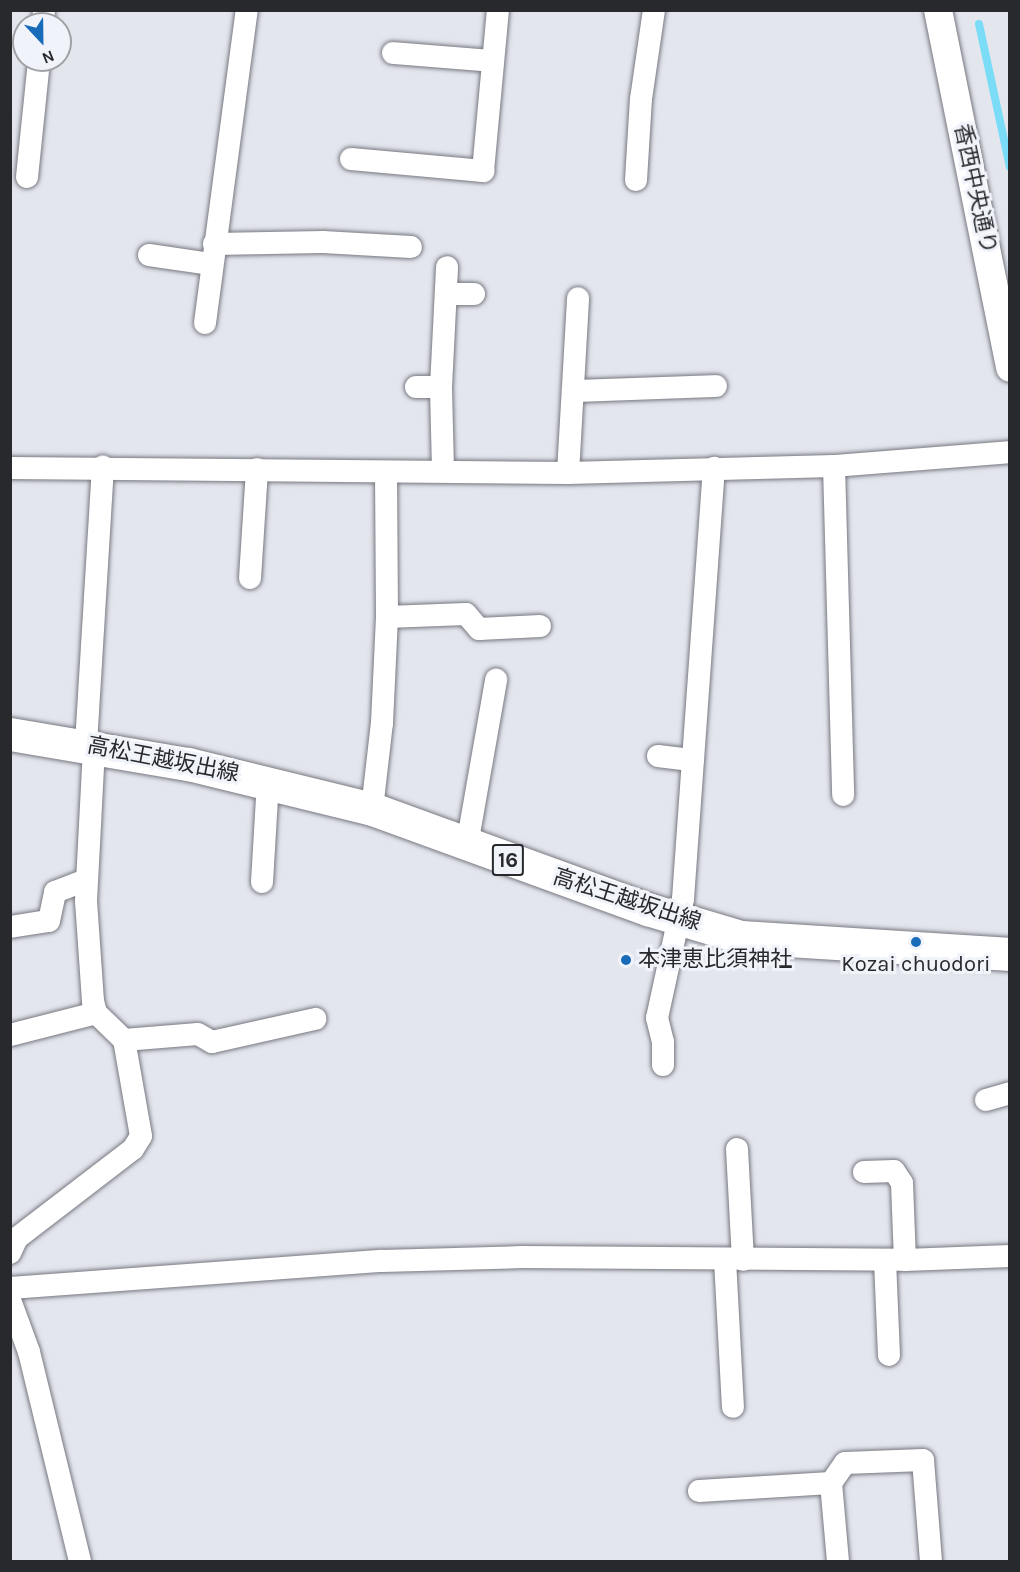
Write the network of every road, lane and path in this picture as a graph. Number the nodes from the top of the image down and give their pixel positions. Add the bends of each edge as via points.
1 (247, 10) edge
2 (498, 10) edge
3 (654, 10) edge
4 (938, 10) edge
5 (393, 53) dead end
6 (493, 61) junction
7 (38, 72) edge
8 (351, 159) dead end
9 (27, 177) dead end
10 (636, 180) dead end
11 (411, 247) dead end
12 (213, 254) junction
13 (148, 255) dead end
14 (447, 267) dead end
15 (447, 294) junction
16 (474, 294) dead end
17 (578, 298) dead end
18 (1004, 306) edge
19 (205, 323) dead end
20 (1010, 368) edge
21 (716, 386) dead end
22 (416, 387) dead end
23 (441, 387) junction
24 (573, 392) junction
25 (1010, 452) edge
26 (834, 465) junction
27 (103, 467) junction
28 (10, 468) edge
29 (714, 468) junction
30 (257, 469) junction
31 (442, 470) junction
32 (386, 472) junction
33 (568, 473) junction
34 (250, 578) dead end
35 (387, 617) junction
36 (540, 626) dead end
37 (496, 680) dead end
38 (10, 734) edge
39 (90, 745) junction
40 (658, 756) dead end
41 (693, 760) junction
42 (268, 782) junction
43 (843, 795) dead end
44 (372, 809) junction
45 (467, 845) junction
46 (87, 880) junction
47 (262, 882) dead end
48 (679, 918) junction
49 (10, 927) edge
50 (1010, 954) edge
51 (96, 1013) junction
52 (315, 1019) dead end
53 (10, 1035) edge
54 (124, 1040) junction
55 (663, 1065) dead end
56 (1010, 1094) edge
57 (986, 1100) dead end
58 (738, 1149) dead end
59 (864, 1172) dead end
60 (10, 1253) edge
61 (1010, 1256) edge
62 (734, 1260) junction
63 (895, 1260) junction
64 (10, 1288) edge
65 (10, 1300) edge
66 (889, 1355) dead end
67 (733, 1407) dead end
68 (831, 1483) junction
69 (699, 1491) dead end
70 (80, 1562) edge
71 (838, 1562) edge
72 (931, 1562) edge

1 - 12 street
2 - 6 street
3 - 10 street via 641,99
4 - 18 street, 香西中央通り
5 - 6 street
6 - 8 street via 483,171
7 - 9 street
11 - 12 street via 323,242
12 - 13 street
12 - 19 street
14 - 15 street
15 - 16 street
15 - 23 street
17 - 24 street
18 - 20 street, 香西中央通り
21 - 24 street
22 - 23 street
23 - 31 street
24 - 33 street
25 - 26 street
26 - 29 street
26 - 43 street
27 - 28 street
27 - 30 street
27 - 39 street
29 - 33 street
29 - 41 street
30 - 32 street
30 - 34 street
31 - 32 street
31 - 33 street
32 - 35 street
35 - 36 street via 466,614 479,629
35 - 44 street via 382,723
37 - 45 street
38 - 39 main road, 高松王越坂出線 / 16
39 - 42 main road, 高松王越坂出線 / 16
39 - 46 street
40 - 41 street
41 - 48 street
42 - 44 main road, 高松王越坂出線 / 16
42 - 47 street
44 - 45 main road, 高松王越坂出線 / 16
45 - 48 main road, 高松王越坂出線 / 16
46 - 49 street via 55,892 49,921
46 - 51 street via 86,924
48 - 50 main road, 高松王越坂出線 / 16 via 741,937
48 - 55 street via 657,1018
51 - 53 street
51 - 54 street
52 - 54 street via 212,1042 198,1034
54 - 60 street via 141,1136 133,1149 17,1238
56 - 57 street
58 - 62 street
59 - 63 street via 894,1171 902,1183
61 - 63 street
62 - 63 street
62 - 64 street via 522,1257 382,1261
62 - 67 street
63 - 66 street
65 - 70 street via 29,1352
68 - 69 street
68 - 71 street
68 - 72 street via 845,1463 923,1460

